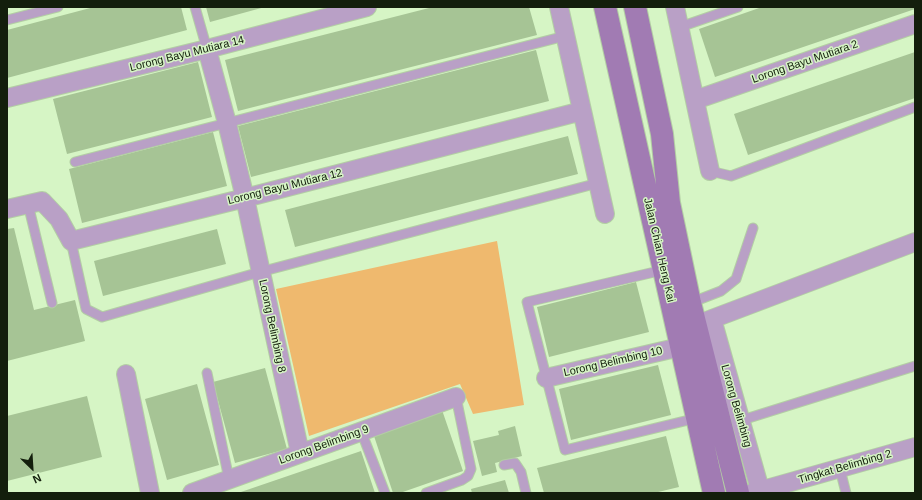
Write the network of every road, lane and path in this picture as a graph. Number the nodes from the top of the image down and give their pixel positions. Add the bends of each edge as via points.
1 (58, 7) edge
2 (195, 7) edge
3 (367, 7) edge
4 (559, 7) edge
5 (605, 7) edge
6 (636, 7) edge
7 (675, 7) edge
8 (738, 7) edge
9 (7, 20) edge
10 (915, 24) edge
11 (680, 27) junction
12 (565, 36) junction
13 (206, 49) junction
14 (7, 98) edge
15 (695, 100) junction
16 (915, 107) edge
17 (582, 111) junction
18 (227, 123) junction
19 (75, 162) dead end
20 (710, 171) joint
21 (598, 183) junction
22 (245, 198) junction
23 (28, 204) junction
24 (7, 209) edge
25 (605, 214) dead end
26 (753, 228) dead end
27 (71, 241) junction
28 (915, 242) edge
29 (663, 270) junction
30 (260, 272) junction
31 (52, 303) dead end
32 (690, 303) junction
33 (704, 322) junction
34 (680, 347) junction
35 (915, 366) edge
36 (207, 373) dead end
37 (126, 374) dead end
38 (546, 378) junction
39 (456, 397) joint
40 (697, 418) junction
41 (731, 423) junction
42 (361, 431) junction
43 (915, 447) edge
44 (300, 453) junction
45 (504, 465) dead end
46 (840, 468) junction
47 (229, 480) junction
48 (757, 492) edge
49 (150, 493) edge
50 (192, 493) edge
51 (385, 493) edge
52 (426, 493) edge
53 (526, 493) edge
54 (714, 493) edge
55 (738, 493) edge
56 (846, 493) edge

1 - 9 lane
2 - 13 lane
3 - 13 street, Lorong Bayu Mutiara 14
4 - 12 street
5 - 29 main road, Jalan Chian Heng Kai
6 - 32 main road, Jalan Chian Heng Kai via 662,134 669,203
7 - 11 street
8 - 11 lane
10 - 15 street, Lorong Bayu Mutiara 2
11 - 15 street
12 - 17 street
12 - 18 lane
13 - 14 street, Lorong Bayu Mutiara 14
13 - 18 street, Lorong Belimbing 8
15 - 20 street
16 - 20 lane via 730,176
17 - 21 street
17 - 22 street, Lorong Bayu Mutiara 12
18 - 19 lane
18 - 22 street, Lorong Belimbing 8
21 - 25 street
21 - 30 lane
22 - 27 street, Lorong Bayu Mutiara 12
22 - 30 street, Lorong Belimbing 8
23 - 24 street
23 - 27 street via 42,201 59,219
23 - 31 lane
26 - 32 lane via 736,279 721,290
27 - 30 lane via 86,309 102,317
28 - 33 street
29 - 34 main road, Jalan Chian Heng Kai
29 - 38 lane via 527,302
30 - 44 street, Lorong Belimbing 8
32 - 33 main road, Jalan Chian Heng Kai
33 - 41 main road, Jalan Chian Heng Kai
34 - 38 street, Lorong Belimbing 10
34 - 40 main road, Jalan Chian Heng Kai
35 - 41 lane
36 - 47 lane
37 - 49 street
38 - 40 lane via 565,450
39 - 42 street, Lorong Belimbing 9
39 - 52 lane via 471,469 468,476 462,480
40 - 54 main road, Jalan Chian Heng Kai
41 - 48 street, Lorong Belimbing
41 - 55 main road, Jalan Chian Heng Kai
42 - 44 street, Lorong Belimbing 9
42 - 51 lane
43 - 46 street, Tingkat Belimbing 2
44 - 47 street, Lorong Belimbing 9
45 - 53 lane via 515,463 521,472
46 - 48 street, Tingkat Belimbing 2
46 - 56 lane
47 - 50 street, Lorong Belimbing 9

